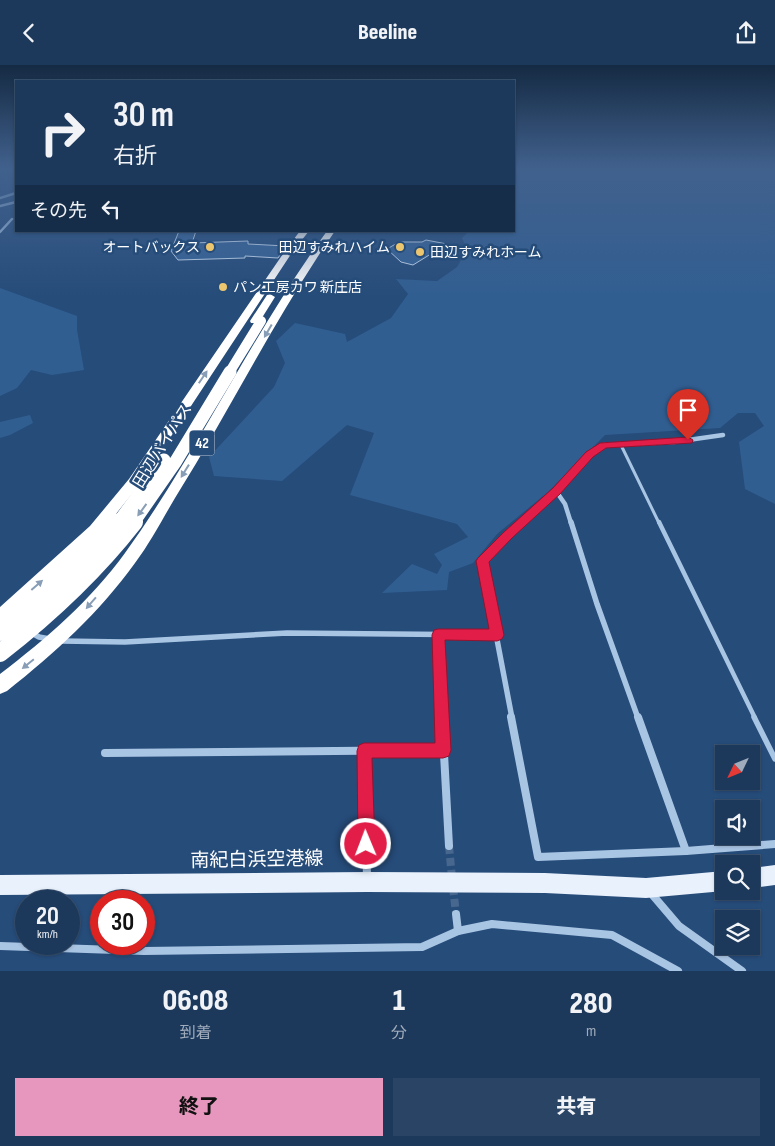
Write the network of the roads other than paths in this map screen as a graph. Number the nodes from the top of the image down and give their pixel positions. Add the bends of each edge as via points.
1 (12, 219) dead end
2 (6, 225) junction
3 (15, 225) edge
4 (0, 232) edge
5 (304, 232) edge
6 (313, 232) edge
7 (322, 232) edge
8 (330, 232) edge
9 (258, 321) junction
10 (723, 435) dead end
11 (620, 443) junction
12 (556, 491) junction
13 (1, 616) edge
14 (16, 624) dead end
15 (24, 629) dead end
16 (0, 632) edge
17 (438, 635) junction
18 (497, 635) junction
19 (54, 640) junction
20 (0, 653) edge
21 (0, 685) edge
22 (443, 750) junction
23 (364, 751) junction
24 (105, 753) dead end
25 (775, 759) edge
26 (775, 844) edge
27 (449, 847) tunnel mouth
28 (686, 851) junction
29 (775, 875) edge
30 (760, 877) edge
31 (367, 882) junction
32 (715, 882) edge
33 (0, 885) edge
34 (646, 888) junction
35 (456, 914) tunnel mouth
36 (458, 931) junction
37 (0, 946) edge
38 (678, 971) edge
39 (742, 971) edge

1 - 2 street
2 - 3 street
2 - 4 street
13 -> 5 highway, 42 via 95,530 134,482
6 - 9 highway, 田辺バイパス / 42 via 302,245
7 - 9 highway, 田辺バイパス / 42
8 -> 19 highway, 42 via 306,266 130,558 78,619
9 - 16 highway, 田辺バイパス / 42, bridge via 118,523 41,600
9 -> 20 highway, 田辺バイパス / 42, bridge via 150,499 118,543 64,600
10 - 11 street via 674,442
11 - 12 street via 604,445 589,454
11 - 25 lane
12 - 18 street via 482,561
12 - 28 street via 565,504 597,604
13 - 14 street
15 - 19 street via 38,637
17 - 18 street
17 - 19 street via 288,633 125,642
17 - 22 street
18 - 28 street via 538,857
19 -> 21 highway, 42
22 - 23 street
22 - 27 street
23 - 24 street
23 - 31 street
26 - 28 street
29 - 30 main road
31 - 33 main road, 南紀白浜空港線
31 - 34 main road, 南紀白浜空港線 via 545,883
32 - 34 main road, 南紀白浜空港線
34 - 39 street via 679,927
35 - 36 street
36 - 37 street via 422,947 144,951
36 - 38 street via 492,924 612,935

